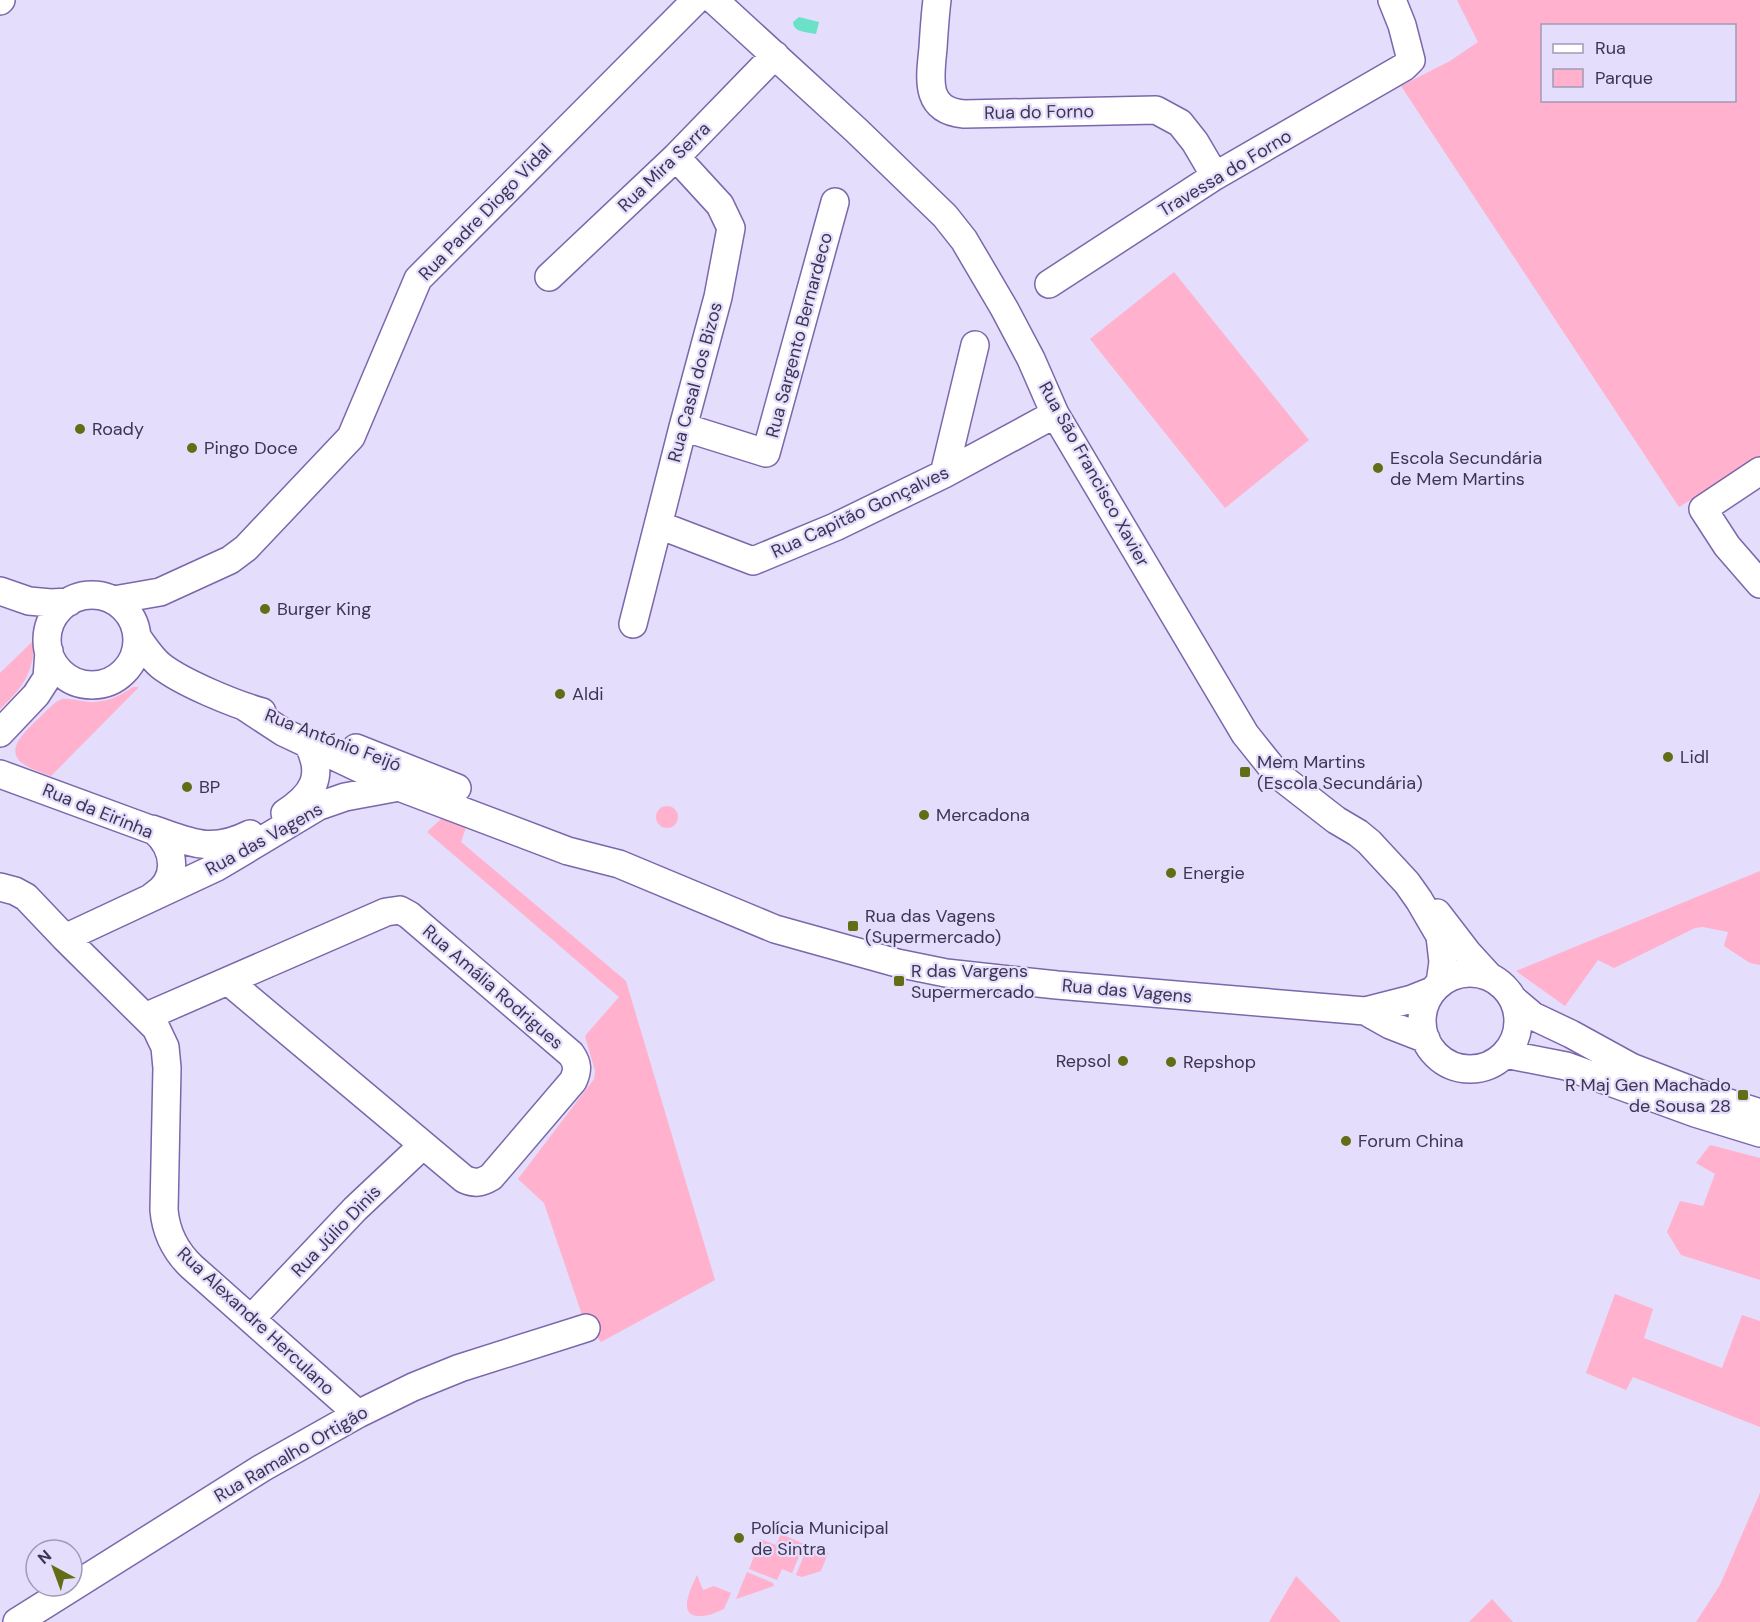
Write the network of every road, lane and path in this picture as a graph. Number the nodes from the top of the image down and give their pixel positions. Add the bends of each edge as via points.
1 (696, 0) edge
2 (714, 0) edge
3 (937, 0) edge
4 (1392, 0) edge
5 (775, 55) junction
6 (676, 157) junction
7 (1215, 177) junction
8 (835, 202) dead end
9 (549, 277) dead end
10 (1049, 284) dead end
11 (975, 345) dead end
12 (1055, 414) junction
13 (683, 427) junction
14 (1760, 471) edge
15 (944, 474) junction
16 (659, 525) junction
17 (1760, 584) edge
18 (0, 591) edge
19 (160, 592) junction
20 (114, 600) junction
21 (69, 602) junction
22 (633, 624) dead end
23 (136, 631) junction
24 (48, 643) junction
25 (116, 678) junction
26 (183, 679) junction
27 (75, 681) junction
28 (36, 695) junction
29 (245, 707) junction
30 (5, 727) edge
31 (308, 744) junction
32 (0, 748) edge
33 (9, 777) edge
34 (410, 781) junction
35 (146, 826) junction
36 (0, 887) edge
37 (150, 898) junction
38 (1419, 900) junction
39 (65, 938) junction
40 (1488, 975) junction
41 (228, 981) junction
42 (1436, 987) junction
43 (1513, 999) junction
44 (1365, 1011) junction
45 (145, 1017) junction
46 (1426, 1039) junction
47 (1505, 1054) junction
48 (1698, 1104) junction
49 (1760, 1113) edge
50 (1760, 1133) edge
51 (423, 1145) junction
52 (251, 1320) junction
53 (585, 1328) dead end
54 (358, 1413) junction
55 (18, 1622) edge

1 - 19 street, Rua Padre Diogo Vidal via 418,279 351,437 246,548 230,560
2 - 5 street, Rua São Francisco Xavier
3 - 7 street, Rua do Forno via 930,78 939,105 964,114 1156,110 1180,123
4 - 7 street, Travessa do Forno via 1411,60
5 - 6 street, Rua Mira Serra
5 - 12 street, Rua São Francisco Xavier via 929,200 964,240 1004,308
6 - 9 street, Rua Mira Serra
6 - 13 street, Rua Casal dos Bizos via 720,205 731,228 718,297
7 - 10 street, Travessa do Forno
8 - 13 street, Rua Sargento Bernardeco via 766,453
11 - 15 street
12 - 15 street, Rua Capitão Gonçalves
12 - 38 street, Rua São Francisco Xavier via 1257,751 1289,784 1369,842
13 - 16 street, Rua Casal dos Bizos
14 - 17 street via 1703,508 1727,546
15 - 16 street, Rua Capitão Gonçalves via 835,527 753,561
16 - 22 street, Rua Casal dos Bizos
18 - 21 street via 29,601
18 - 24 street via 24,610
19 - 20 street, Rua Padre Diogo Vidal
19 - 23 street, Rua Padre Diogo Vidal
20 - 21 street via 91,595
20 - 23 street via 130,616
21 - 24 street via 51,623
23 - 25 street via 132,660
23 - 26 street, Rua António Feijó via 160,665
24 - 27 street via 54,664
24 - 28 street via 47,678
25 - 26 street, Rua António Feijó via 137,672
25 - 27 street via 103,684
26 - 29 street, Rua António Feijó
27 - 28 street
28 - 30 street
29 - 31 street, Rua António Feijó
29 - 34 street, Rua António Feijó via 294,722
30 - 32 street
31 - 34 street, Rua António Feijó
31 - 35 street, Rua das Vagens via 314,754 316,776 306,797 254,832 232,842 210,845
32 - 33 street
33 - 35 street, Rua da Eirinha
34 - 37 street, Rua das Vagens via 319,806 217,867
34 - 44 street, Rua das Vagens via 568,851 619,864 775,929 897,963 946,973 1057,985
35 - 37 street, Rua da Eirinha via 163,838 171,856 170,876
36 - 39 street via 26,897
37 - 39 street, Rua das Vagens
38 - 40 street, Rua São Francisco Xavier via 1438,914
38 - 42 street, Rua São Francisco Xavier via 1440,936 1443,962
39 - 45 street, Rua Alexandre Herculano
40 - 42 street via 1459,974
40 - 43 street
41 - 45 street, Rua Amália Rodrigues
41 - 51 street, Rua Amália Rodrigues
41 - 51 street, Rua Amália Rodrigues via 386,912 400,910 544,1030 576,1062 573,1081 483,1182 464,1179
42 - 44 street, Rua das Vagens via 1412,999
42 - 46 street via 1424,1006 1422,1023
43 - 47 street via 1518,1026
43 - 48 street via 1533,1016
44 - 46 street, Rua das Vagens
45 - 52 street, Rua Alexandre Herculano via 161,1038 167,1058 167,1229 187,1262
46 - 47 street via 1442,1060 1457,1067 1473,1069 1488,1065
47 - 48 street via 1566,1066
48 - 49 street
48 - 50 street
51 - 52 street, Rua Júlio Dinis via 355,1209
52 - 54 street, Rua Alexandre Herculano
53 - 54 street, Rua Ramalho Ortigão via 460,1368
54 - 55 street, Rua Ramalho Ortigão via 262,1468

